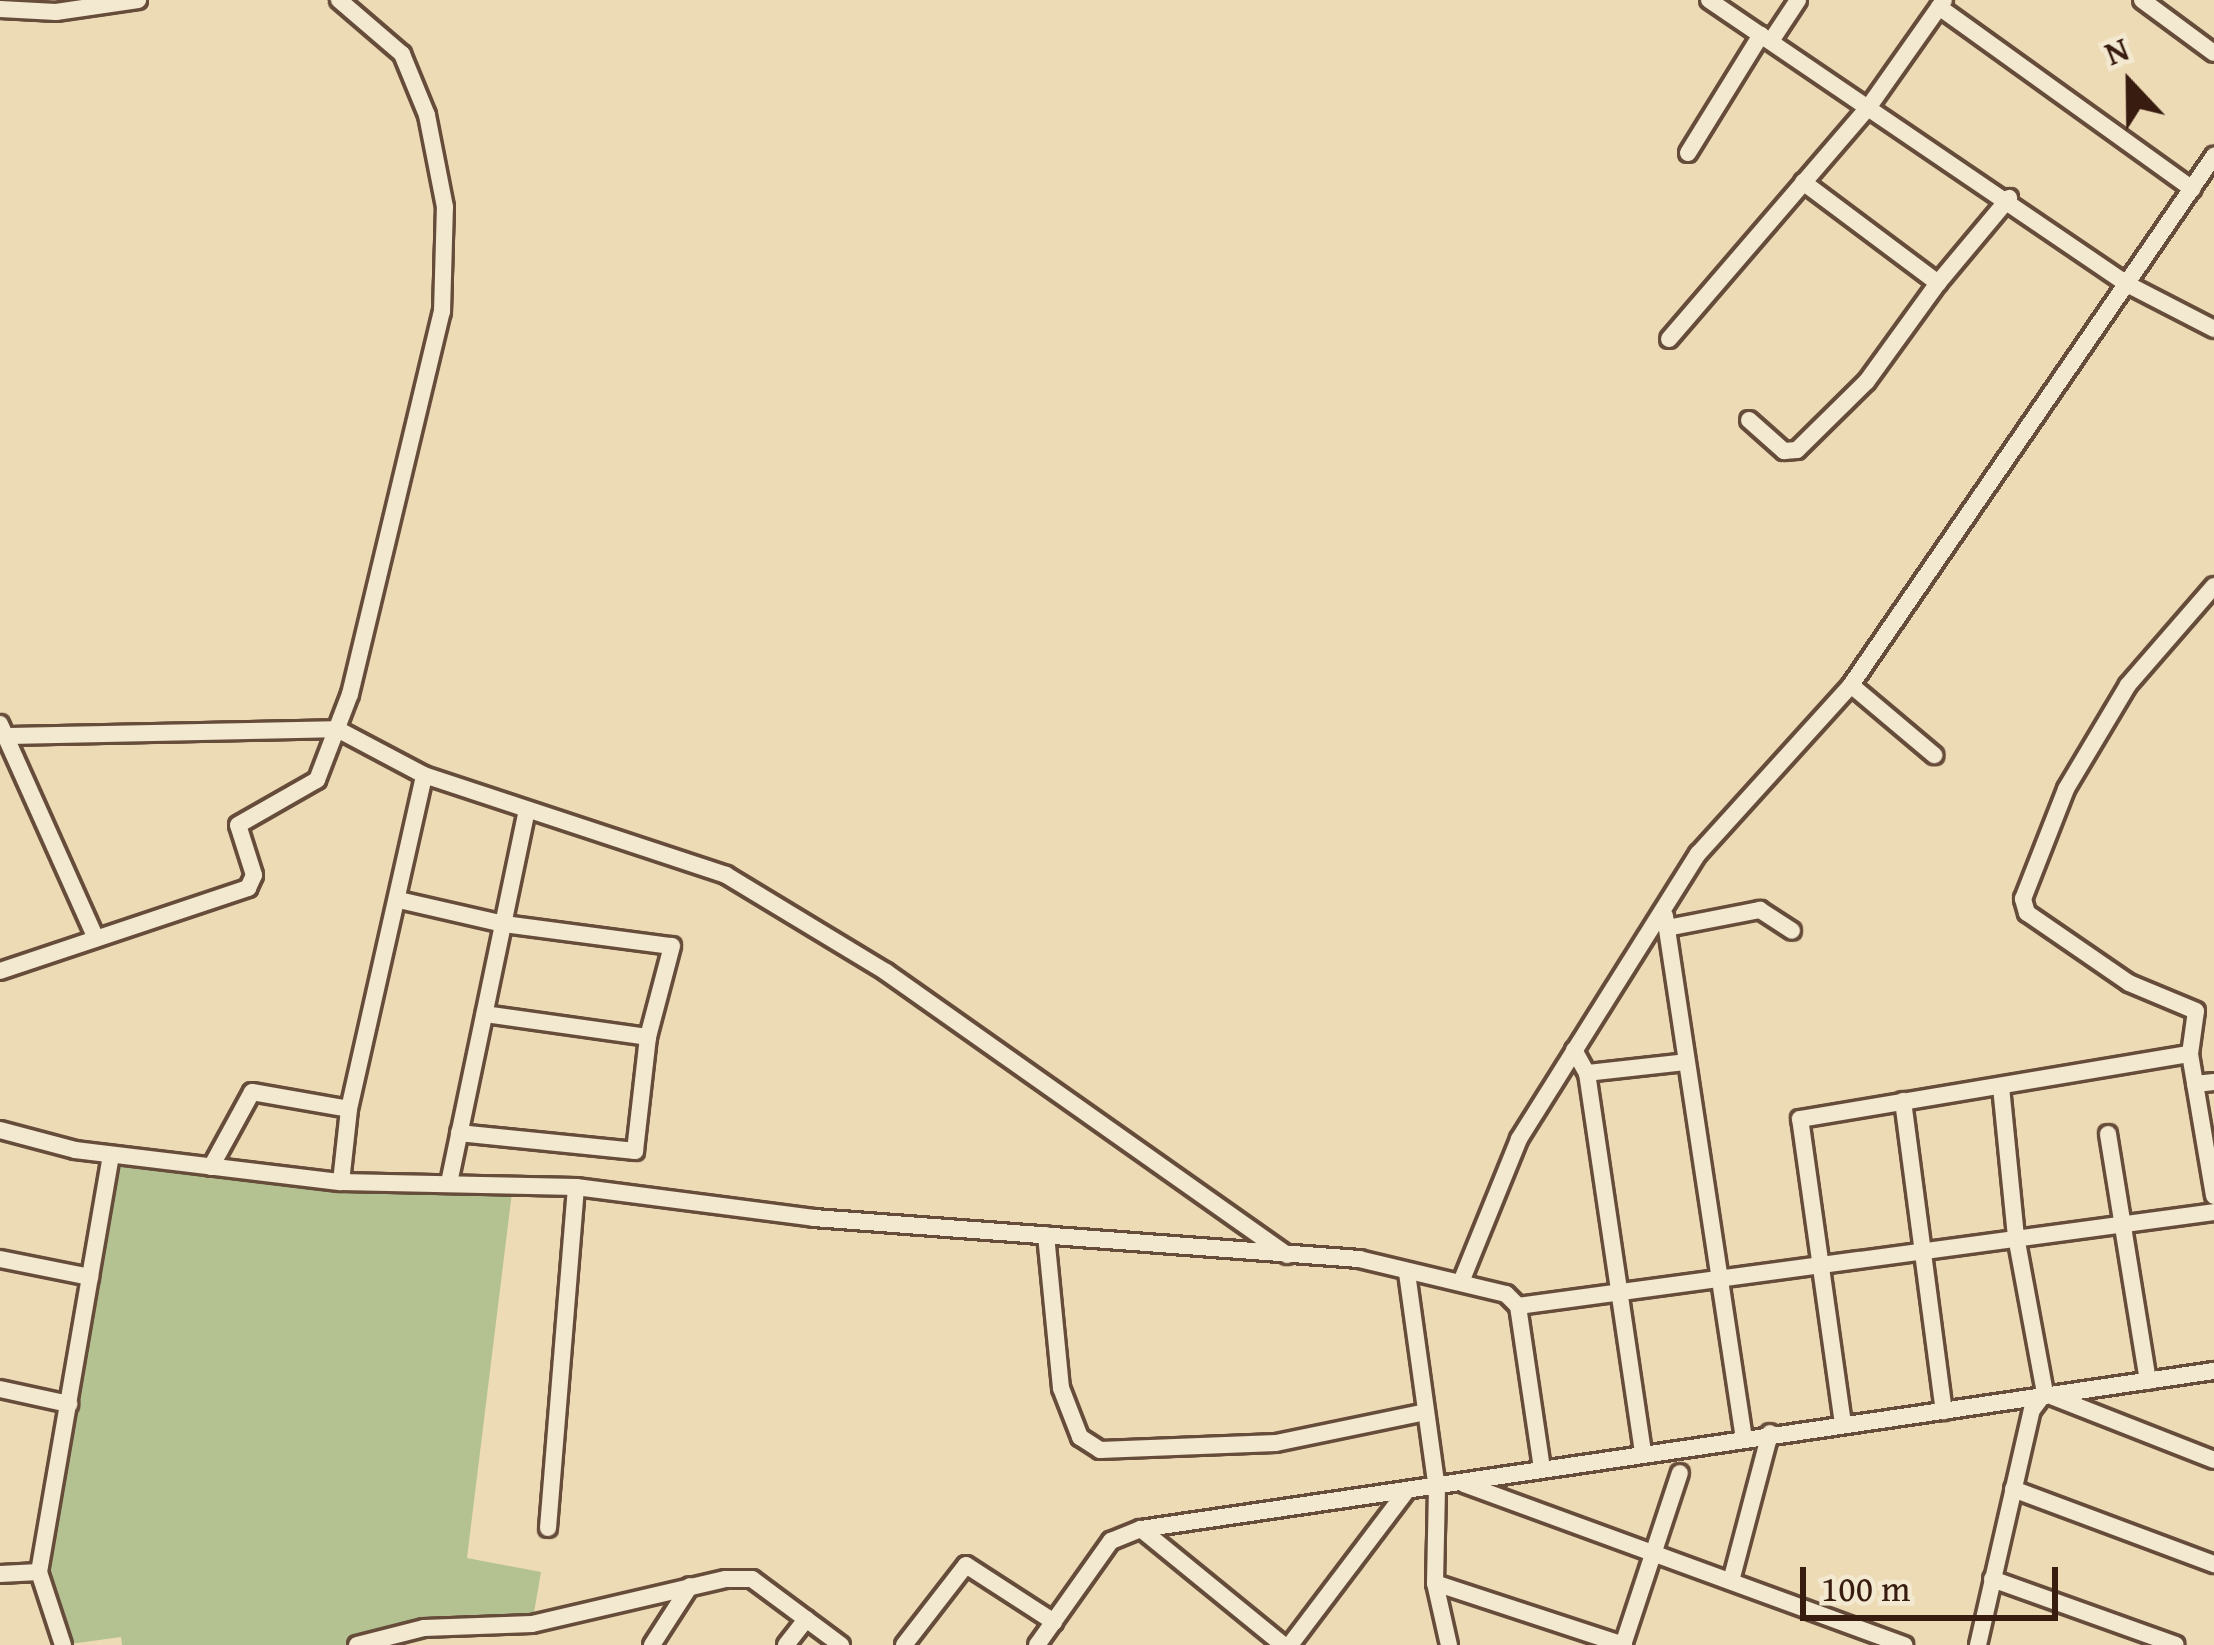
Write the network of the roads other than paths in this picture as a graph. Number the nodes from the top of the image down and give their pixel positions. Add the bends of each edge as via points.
1 (138, 0) edge
2 (339, 0) edge
3 (1709, 0) edge
4 (1798, 0) edge
5 (2142, 0) edge
6 (1941, 4) edge
7 (0, 9) edge
8 (1766, 38) junction
9 (2214, 53) edge
10 (1870, 105) junction
11 (1688, 153) dead end
12 (2214, 157) edge
13 (1803, 182) junction
14 (2192, 189) junction
15 (2009, 198) junction
16 (1938, 283) junction
17 (2128, 284) junction
18 (2214, 329) edge
19 (1670, 339) dead end
20 (1749, 420) dead end
21 (2214, 586) edge
22 (1851, 685) junction
23 (337, 729) junction
24 (3, 730) edge
25 (1934, 755) dead end
26 (424, 775) junction
27 (527, 810) junction
28 (399, 900) junction
29 (1666, 922) junction
30 (504, 924) junction
31 (1792, 931) dead end
32 (96, 939) junction
33 (0, 971) edge
34 (484, 1014) junction
35 (648, 1037) junction
36 (1574, 1050) junction
37 (2190, 1054) junction
38 (1685, 1062) junction
39 (1587, 1072) junction
40 (2205, 1083) edge
41 (2001, 1088) junction
42 (1903, 1101) junction
43 (350, 1109) junction
44 (0, 1130) edge
45 (460, 1132) junction
46 (2108, 1134) dead end
47 (111, 1155) junction
48 (211, 1167) junction
49 (341, 1182) junction
50 (449, 1183) junction
51 (575, 1187) junction
52 (2214, 1196) edge
53 (2214, 1212) edge
54 (2121, 1226) junction
55 (1046, 1235) junction
56 (2016, 1237) junction
57 (1919, 1251) junction
58 (1288, 1256) junction
59 (0, 1259) edge
60 (1819, 1268) junction
61 (1407, 1273) junction
62 (90, 1277) junction
63 (1718, 1278) junction
64 (1461, 1282) junction
65 (1617, 1292) junction
66 (1519, 1306) junction
67 (2214, 1371) edge
68 (2148, 1381) junction
69 (0, 1389) edge
70 (2045, 1393) junction
71 (69, 1404) junction
72 (1944, 1411) junction
73 (1426, 1412) junction
74 (1844, 1424) junction
75 (1770, 1433) junction
76 (1744, 1439) junction
77 (1643, 1453) junction
78 (2214, 1460) edge
79 (1542, 1469) junction
80 (1680, 1473) dead end
81 (1463, 1484) junction
82 (1437, 1488) junction
83 (2013, 1489) junction
84 (1405, 1493) junction
85 (548, 1528) dead end
86 (1141, 1529) junction
87 (1657, 1552) junction
88 (2214, 1564) edge
89 (39, 1572) junction
90 (0, 1574) edge
91 (1731, 1580) junction
92 (1992, 1580) junction
93 (1435, 1583) junction
94 (690, 1586) junction
95 (806, 1619) junction
96 (1054, 1622) junction
97 (532, 1624) junction
98 (63, 1645) edge
99 (357, 1645) edge
100 (519, 1645) edge
101 (652, 1645) edge
102 (786, 1645) edge
103 (841, 1645) edge
104 (904, 1645) edge
105 (1037, 1645) edge
106 (1286, 1645) edge
107 (1448, 1645) edge
108 (1623, 1645) edge
109 (1904, 1645) edge
110 (1978, 1645) edge
111 (2176, 1645) edge

1 - 7 street via 56,12
2 - 23 street via 402,54 427,115 445,207 442,312
3 - 8 street
4 - 8 street
5 - 9 street
6 - 10 street
6 - 14 street
8 - 10 street
8 - 11 street
10 - 13 street
10 - 15 street
12 - 14 street
13 - 16 street
13 - 19 street
14 - 17 street
15 - 16 street
15 - 17 street
16 - 20 street via 1867,381 1797,450 1784,451
17 - 18 street
17 - 22 street
21 - 37 street via 2128,686 2066,789 2023,899 2026,913 2129,983 2196,1011
22 - 25 street
22 - 29 street via 1698,854
23 - 24 street
23 - 26 street
23 - 32 street via 307,790 238,825 254,875 248,888
24 - 32 street
26 - 27 street
26 - 28 street
27 - 30 street
27 - 58 street via 726,874 886,972
28 - 30 street
28 - 43 street
29 - 31 street via 1760,910
29 - 36 street
29 - 38 street
30 - 34 street
30 - 35 street via 672,946
32 - 33 street
34 - 35 street
34 - 45 street
35 - 45 street via 635,1151
36 - 39 street
36 - 64 street via 1519,1139
37 - 40 street
37 - 41 street
38 - 39 street
38 - 63 street
39 - 65 street
40 - 52 street
41 - 42 street
41 - 56 street
42 - 57 street
42 - 60 street via 1800,1119
43 - 48 street via 252,1093
43 - 49 street
44 - 47 street
45 - 50 street
46 - 54 street
47 - 48 street
47 - 62 street
48 - 49 street
49 - 50 street
50 - 51 street
51 - 55 street via 814,1218
51 - 85 street
53 - 54 street
54 - 56 street
54 - 68 street
55 - 58 street
55 - 73 street via 1061,1388 1080,1437 1100,1450 1276,1443
56 - 57 street
56 - 70 street
57 - 60 street
57 - 72 street
58 - 61 street via 1359,1259
59 - 62 street
60 - 63 street
60 - 74 street
61 - 64 street
61 - 73 street
62 - 71 street
63 - 65 street
63 - 76 street
64 - 66 street
65 - 66 street
65 - 77 street
66 - 79 street
67 - 68 street
68 - 70 street
69 - 71 street
70 - 72 street
70 - 78 street
70 - 83 street via 2032,1410
71 - 89 street
72 - 74 street
73 - 82 street
74 - 75 street
75 - 76 street
75 - 91 street
76 - 77 street
77 - 79 street
79 - 81 street
80 - 87 street
81 - 82 street
81 - 87 street
82 - 84 street
82 - 93 street
83 - 88 street
83 - 92 street
84 - 86 street
84 - 106 street
86 - 96 street via 1111,1541
86 - 106 street
87 - 91 street
87 - 108 street
89 - 90 street
89 - 98 street
91 - 109 street
92 - 110 street
92 - 111 street
93 - 107 street
93 - 108 street
94 - 95 street via 752,1579
94 - 97 street
94 - 101 street
95 - 102 street
95 - 103 street
96 - 104 street via 966,1565
96 - 105 street
97 - 99 street via 424,1628
97 - 100 street

